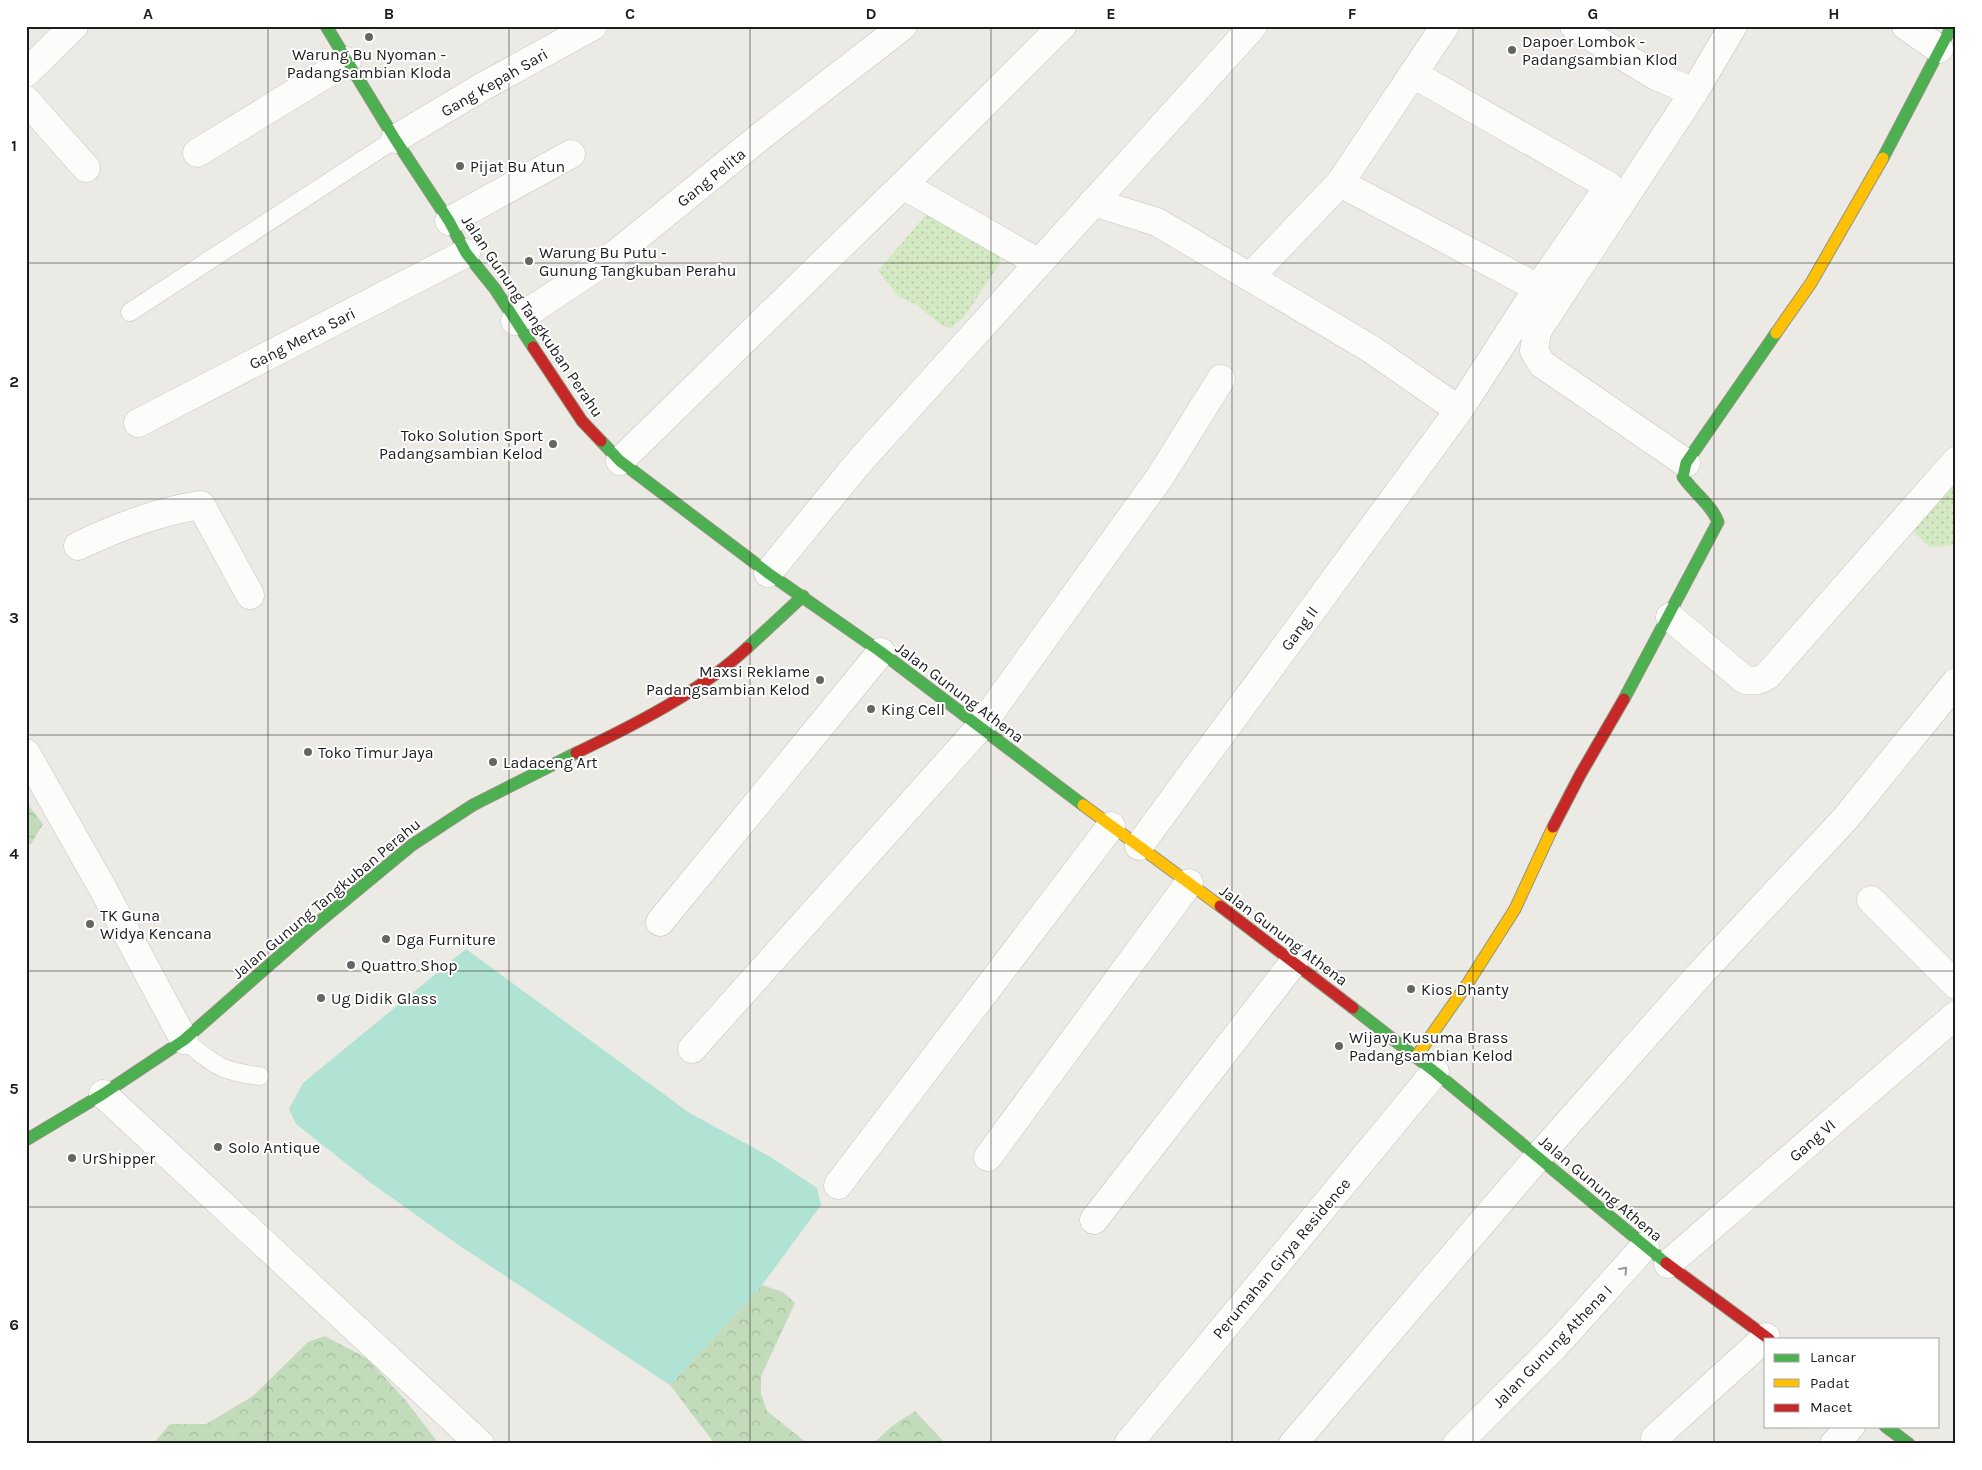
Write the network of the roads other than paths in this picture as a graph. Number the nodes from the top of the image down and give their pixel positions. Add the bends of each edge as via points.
1 (74, 26) edge
2 (326, 26) edge
3 (593, 26) edge
4 (903, 26) edge
5 (1062, 26) edge
6 (1253, 26) edge
7 (1445, 26) edge
8 (1574, 26) edge
9 (1733, 26) edge
10 (1906, 26) edge
11 (1945, 38) edge
12 (347, 61) junction
13 (26, 73) edge
14 (1413, 74) junction
15 (1694, 92) junction
16 (26, 100) edge
17 (395, 139) junction
18 (197, 153) dead end
19 (571, 154) dead end
20 (86, 168) dead end
21 (1340, 183) junction
22 (903, 185) junction
23 (1093, 202) junction
24 (449, 221) junction
25 (466, 253) junction
26 (1039, 262) junction
27 (1250, 277) junction
28 (1538, 288) junction
29 (130, 312) dead end
30 (515, 321) junction
31 (1221, 379) dead end
32 (1459, 410) junction
33 (138, 423) dead end
34 (620, 461) junction
35 (1956, 461) edge
36 (1686, 463) junction
37 (78, 546) dead end
38 (768, 573) junction
39 (250, 595) dead end
40 (803, 596) junction
41 (1670, 617) junction
42 (881, 652) junction
43 (1956, 682) edge
44 (980, 727) junction
45 (26, 753) edge
46 (1111, 826) junction
47 (1139, 846) junction
48 (1188, 883) junction
49 (1871, 900) dead end
50 (660, 922) dead end
51 (1294, 962) junction
52 (1956, 984) edge
53 (1956, 1015) edge
54 (184, 1040) junction
55 (692, 1049) dead end
56 (1425, 1064) junction
57 (260, 1076) dead end
58 (103, 1094) junction
59 (26, 1140) edge
60 (988, 1156) dead end
61 (1538, 1157) junction
62 (838, 1185) dead end
63 (1094, 1220) dead end
64 (1645, 1246) junction
65 (1668, 1264) junction
66 (1767, 1338) edge
67 (1764, 1341) edge
68 (1849, 1428) edge
69 (1887, 1428) edge
70 (1655, 1438) dead end
71 (480, 1444) edge
72 (1128, 1444) edge
73 (1292, 1444) edge
74 (1457, 1444) edge
75 (1834, 1444) edge
76 (1909, 1444) edge

1 - 13 street
2 - 12 street, Jalan Gunung Tangkuban Perahu
3 - 17 street, Gang Kepah Sari
4 - 30 street, Gang Pelita via 613,256
5 - 22 street
6 - 23 street
7 - 14 street
8 - 15 street via 1656,76
9 - 15 street
10 - 11 street
11 - 36 street via 1883,158 1811,283
12 - 17 street, Jalan Gunung Tangkuban Perahu
12 - 18 street
14 - 21 street
14 - 28 street, Gang II via 1609,186
15 - 36 street via 1537,331 1534,351 1542,364
16 - 20 street
17 - 24 street, Jalan Gunung Tangkuban Perahu
17 - 29 lane
19 - 24 street
21 - 27 street
21 - 28 street
22 - 26 street
22 - 34 street
23 - 26 street
23 - 27 street via 1157,222
24 - 25 street, Jalan Gunung Tangkuban Perahu
25 - 30 street, Jalan Gunung Tangkuban Perahu
25 - 33 street, Gang Merta Sari
26 - 38 street via 860,461
27 - 32 street via 1371,348
28 - 32 street, Gang II
30 - 34 street, Jalan Gunung Tangkuban Perahu via 582,420
31 - 44 street via 1160,477
32 - 47 street, Gang II
34 - 38 street, Jalan Gunung Tangkuban Perahu
35 - 41 street via 1762,680 1745,680
36 - 41 street via 1683,477 1715,514 1718,522
37 - 39 street via 150,518 201,505
38 - 40 street, Jalan Gunung Athena
40 - 42 street, Jalan Gunung Athena
40 - 54 street, Jalan Gunung Tangkuban Perahu via 735,659 680,698 473,805 412,845
41 - 56 street via 1580,775 1515,909 1468,983
42 - 44 street, Jalan Gunung Athena
42 - 50 street
43 - 61 street via 1845,819 1700,973
44 - 46 street, Jalan Gunung Athena
44 - 55 street
45 - 54 street
46 - 47 street, Jalan Gunung Athena
46 - 62 street
47 - 48 street, Jalan Gunung Athena
48 - 51 street, Jalan Gunung Athena
48 - 60 street
49 - 52 street
51 - 56 street, Jalan Gunung Athena
51 - 63 street
53 - 65 street, Gang VI
54 - 57 lane via 211,1062 236,1073
54 - 58 street, Jalan Gunung Tangkuban Perahu
56 - 61 street, Jalan Gunung Athena
56 - 72 street, Perumahan Girya Residence
58 - 59 street, Jalan Gunung Tangkuban Perahu
58 - 71 street
61 - 64 street, Jalan Gunung Athena
61 - 73 street
64 - 65 street, Jalan Gunung Athena
74 -> 64 street, Jalan Gunung Athena I via 1555,1346
65 - 66 street, Jalan Gunung Athena
67 - 70 street
68 - 75 street
69 - 76 street

